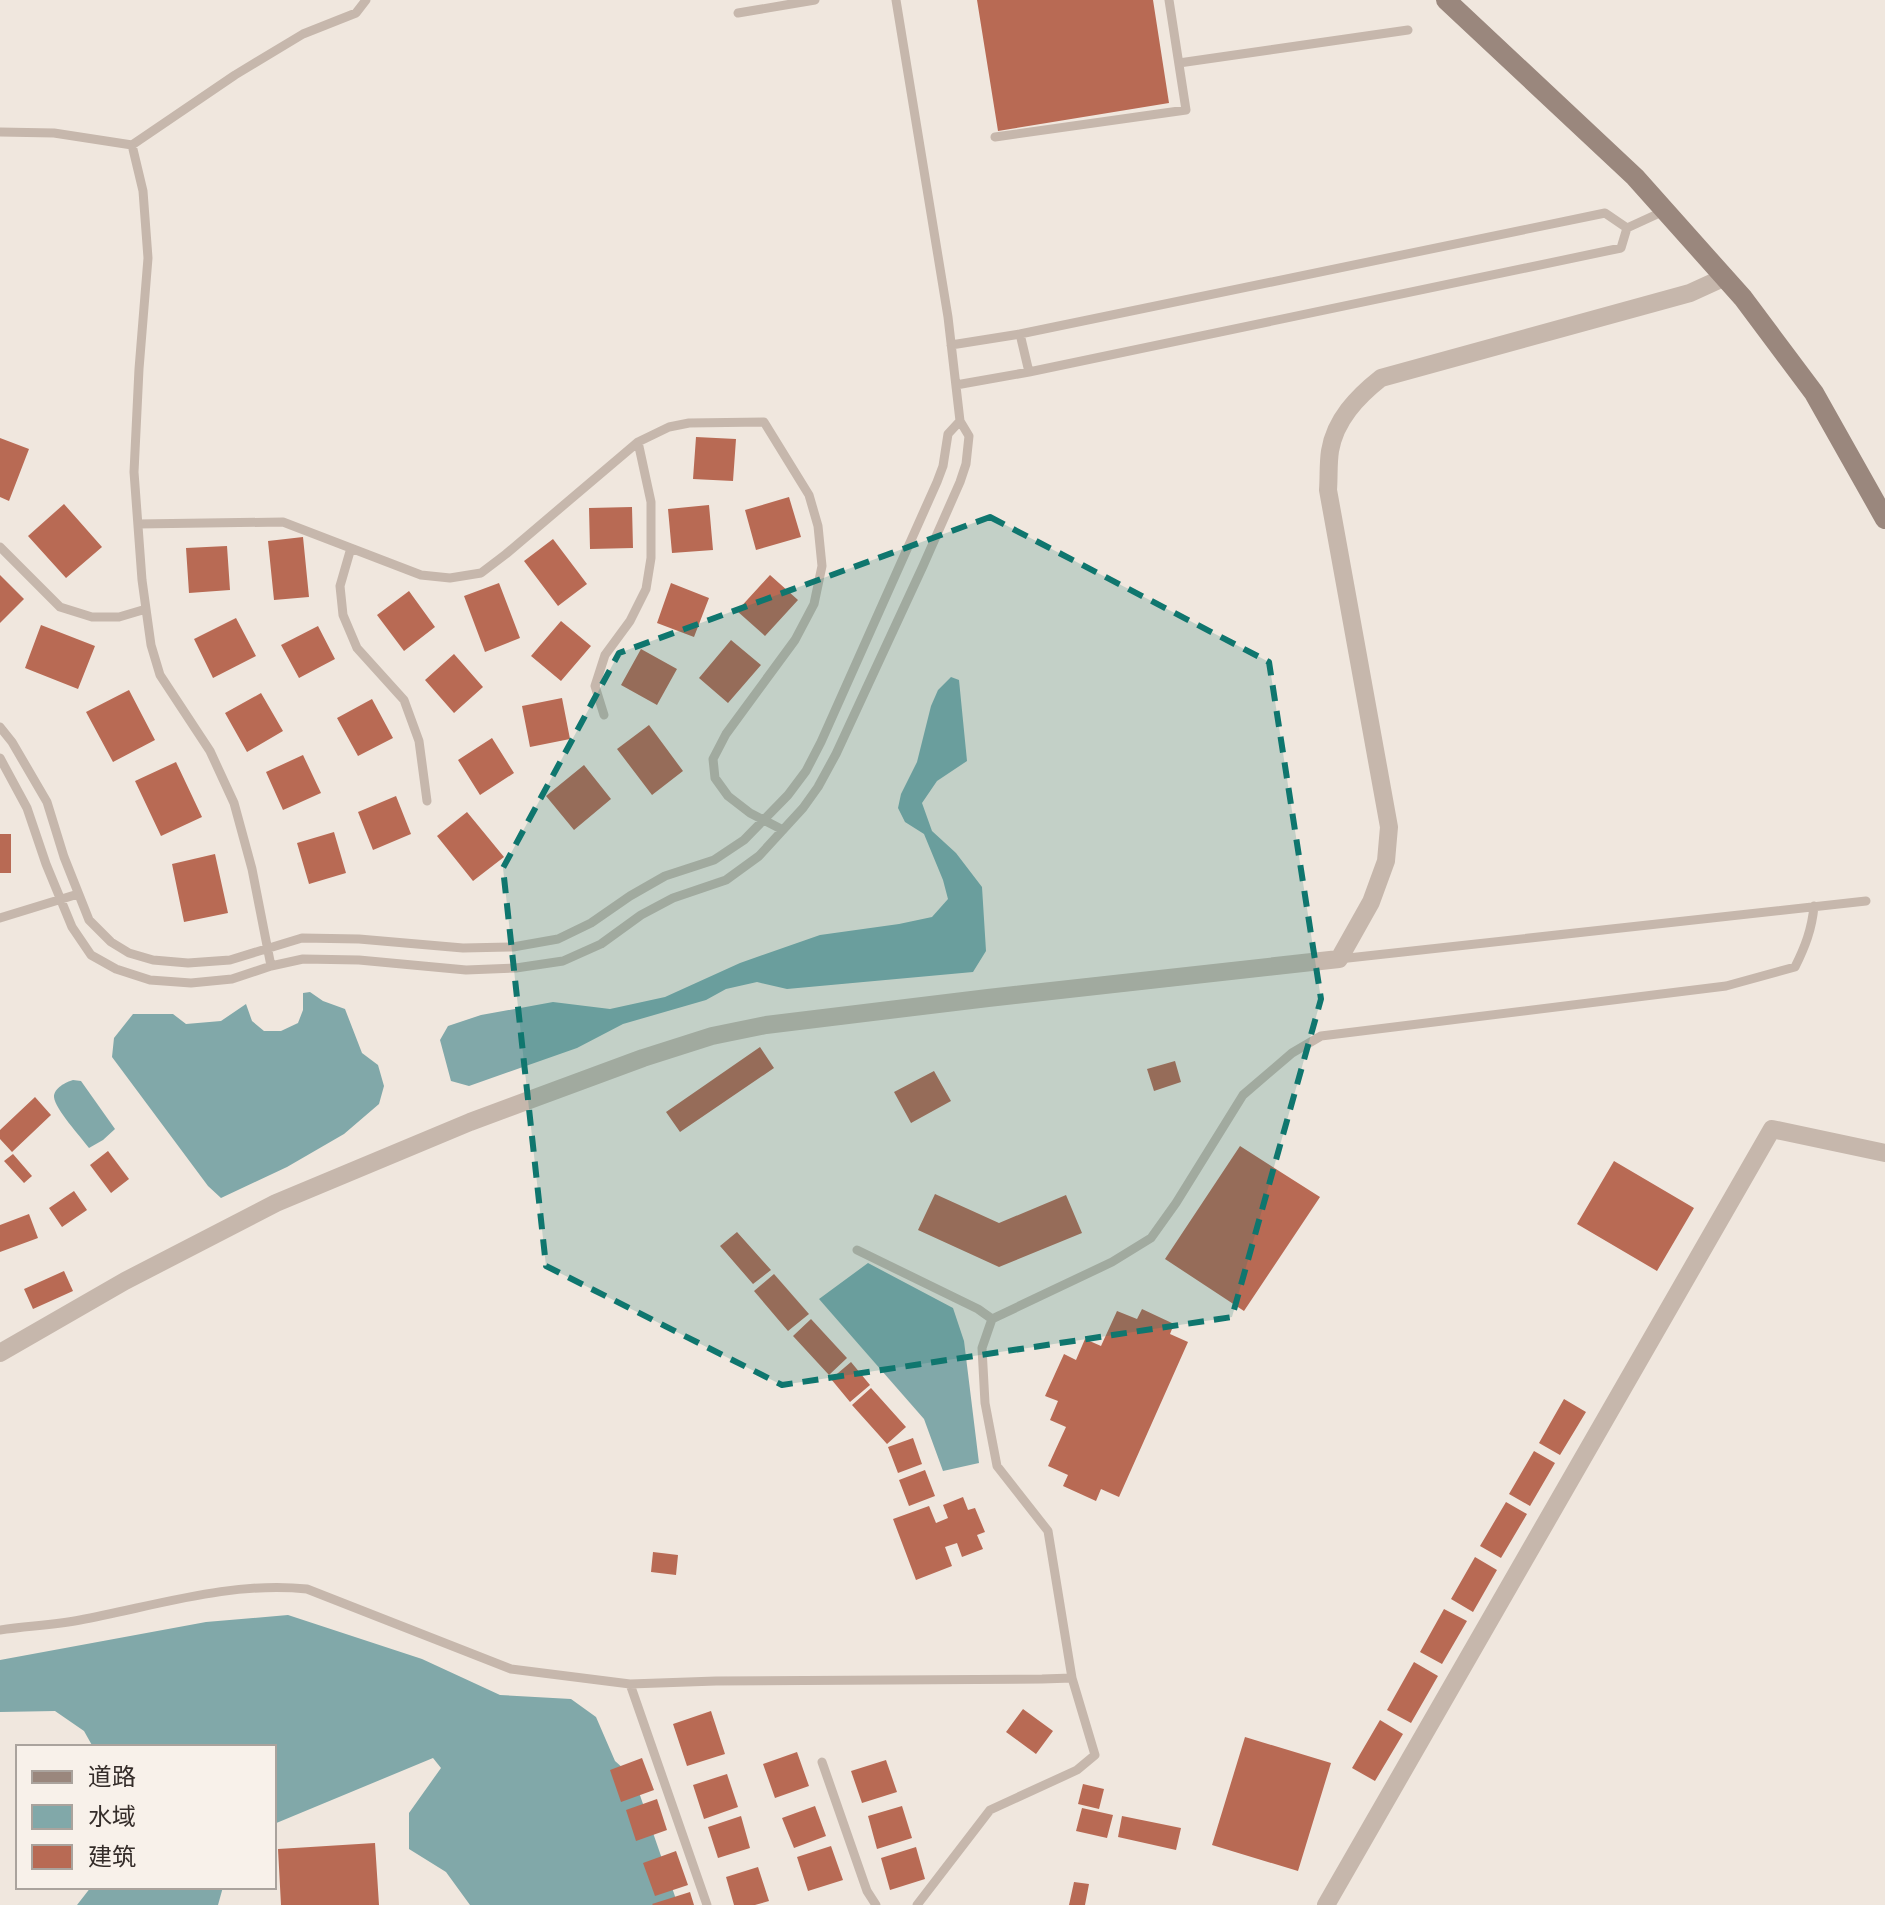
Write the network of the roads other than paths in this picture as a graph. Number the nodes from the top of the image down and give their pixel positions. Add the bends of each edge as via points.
1 (366, 0) edge
2 (815, 0) edge
3 (896, 0) edge
4 (1169, 0) edge
5 (1446, 0) edge
6 (738, 13) dead end
7 (1408, 30) dead end
8 (1179, 63) junction
9 (0, 132) edge
10 (995, 137) dead end
11 (132, 145) junction
12 (1666, 211) junction
13 (1627, 228) junction
14 (1725, 277) junction
15 (1020, 334) junction
16 (951, 345) junction
17 (1029, 372) junction
18 (956, 385) junction
19 (960, 421) junction
20 (638, 442) junction
21 (1885, 519) edge
22 (138, 524) junction
23 (0, 547) edge
24 (351, 548) junction
25 (146, 609) junction
26 (604, 715) dead end
27 (0, 727) edge
28 (0, 758) edge
29 (427, 801) dead end
30 (764, 820) junction
31 (783, 830) junction
32 (78, 894) junction
33 (60, 899) junction
34 (1866, 901) dead end
35 (1814, 906) junction
36 (0, 918) edge
37 (268, 948) junction
38 (1339, 959) junction
39 (271, 966) junction
40 (1885, 1153) edge
41 (857, 1250) dead end
42 (992, 1319) junction
43 (0, 1353) edge
44 (0, 1630) edge
45 (1072, 1678) junction
46 (630, 1684) junction
47 (822, 1762) dead end
48 (707, 1905) edge
49 (876, 1905) edge
50 (917, 1905) edge
51 (1326, 1905) edge

1 - 11 lane via 356,13 303,34
2 - 6 lane
3 - 16 lane
4 - 8 lane
5 - 12 main road
7 - 8 lane
8 - 10 lane via 1186,110
9 - 11 lane via 54,133
11 - 22 lane via 143,191 148,258 134,472
12 - 13 lane
12 - 14 main road
13 - 15 lane via 1605,213
13 - 17 lane via 1621,248
14 - 21 main road via 1814,393
14 - 38 street via 1690,293 1381,378 1337,426 1328,490 1389,827 1386,861 1371,902
15 - 16 lane
15 - 17 lane
16 - 18 lane
17 - 18 lane
18 - 19 lane
19 - 30 lane via 948,434 937,482 821,742 806,771
19 - 31 lane via 969,436 960,482 836,754 818,787
20 - 24 lane via 481,573 421,575
20 - 26 lane via 651,502 651,558 646,589 605,655 595,686
20 - 30 lane via 689,423 764,422 809,495 822,566 814,604 713,759 715,778 728,796
22 - 24 lane via 283,522
22 - 25 lane
23 - 25 lane via 60,607 92,617
24 - 29 lane via 340,586 343,615 357,648 404,700 419,741
25 - 37 lane via 160,675 210,751 234,803
27 - 32 lane via 47,802
28 - 33 lane via 27,808
30 - 31 lane
30 - 37 lane via 714,860 665,876 558,939 463,948 302,938
31 - 39 lane via 726,880 673,898 601,944 563,961 466,970 359,960 303,959
32 - 33 lane
32 - 37 lane via 89,920 111,942 141,957 188,963 230,960
33 - 36 lane
33 - 39 lane via 91,955 138,977 191,983 232,979
34 - 35 lane
35 - 38 lane
35 - 42 lane via 1813,924 1795,967 1726,986 1321,1036 1243,1095 1151,1238
37 - 39 lane
38 - 43 street via 766,1025 712,1036 470,1122 276,1203
40 - 51 street via 1772,1129
41 - 42 lane
42 - 45 lane via 982,1348 997,1466 1048,1531
44 - 46 lane via 278,1586 307,1589 511,1669
45 - 46 lane
45 - 50 lane via 1095,1755 1077,1770 990,1810
46 - 48 lane
47 - 49 lane

